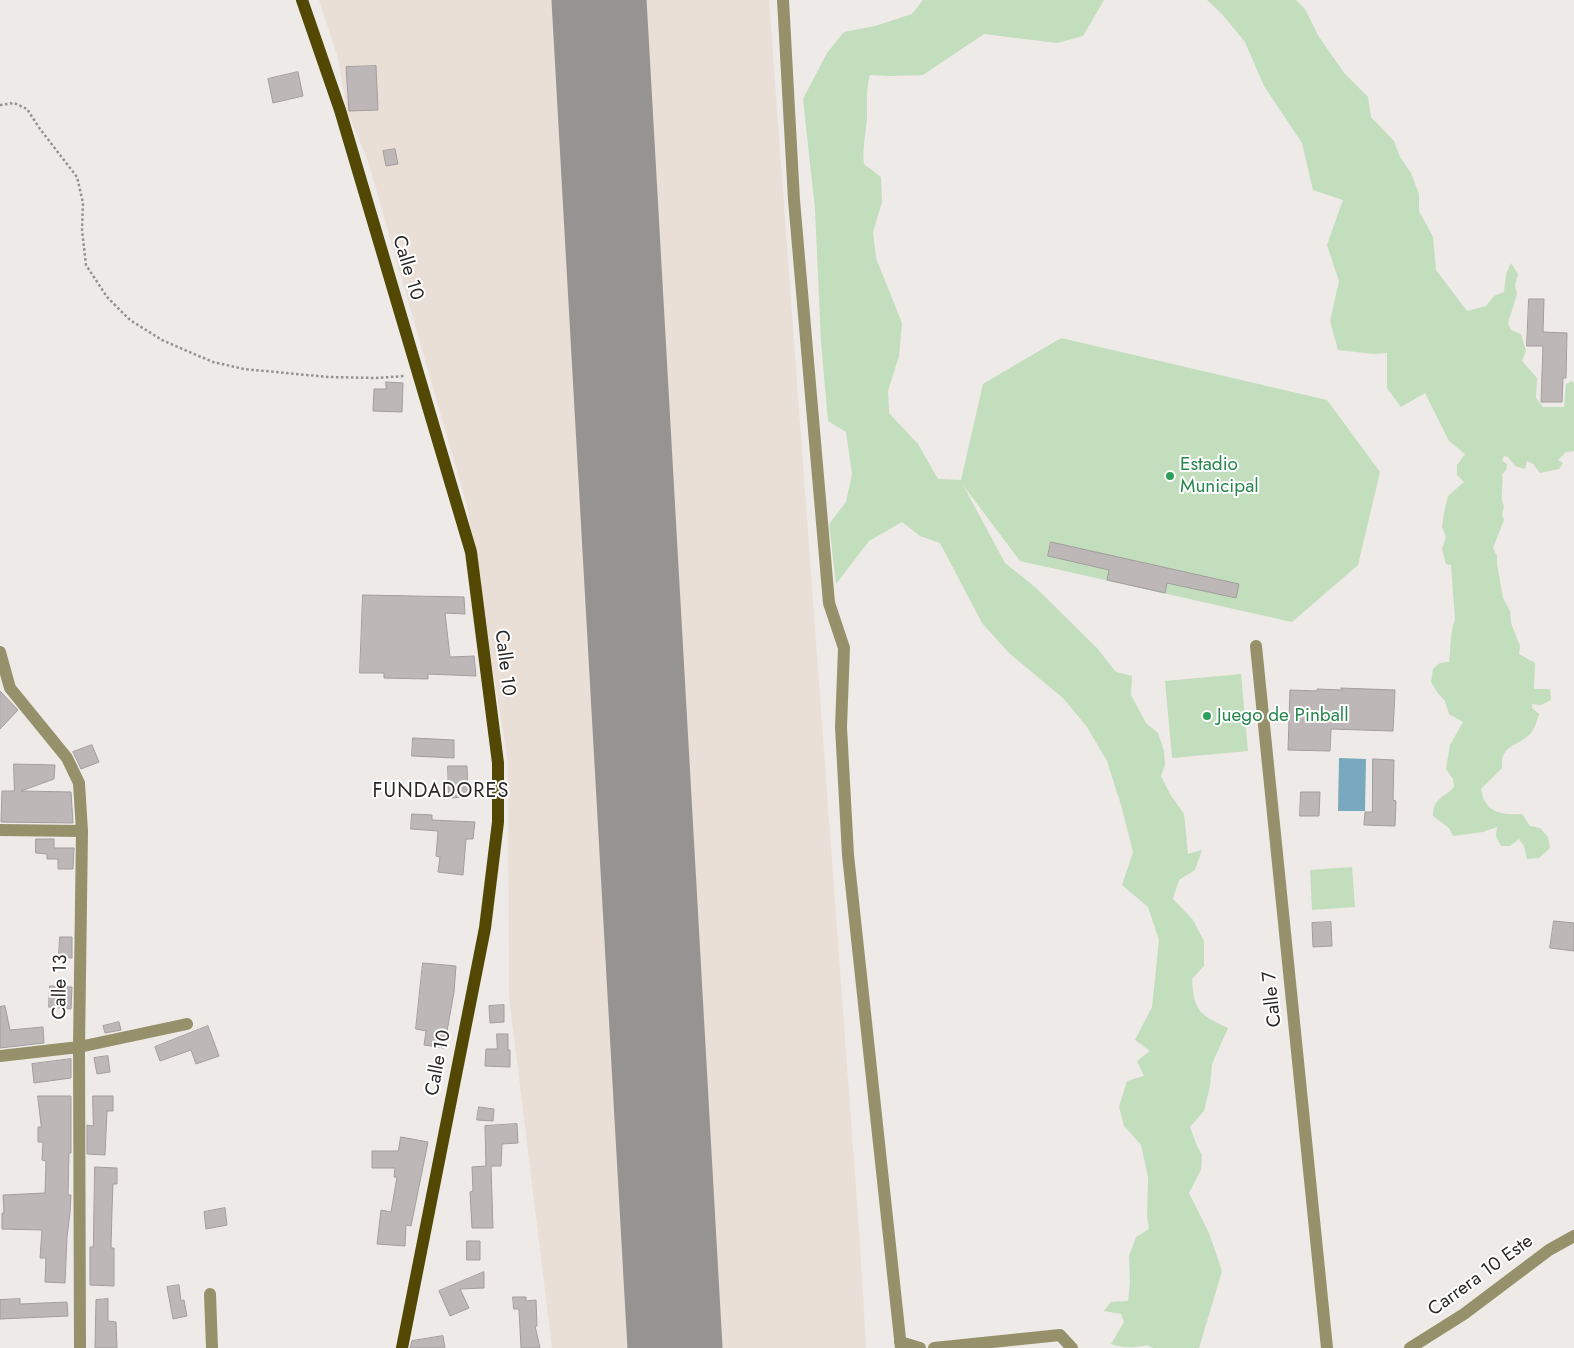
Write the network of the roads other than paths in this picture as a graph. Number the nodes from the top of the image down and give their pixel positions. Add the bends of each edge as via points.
1 (302, 0) edge
2 (783, 0) edge
3 (1256, 646) dead end
4 (0, 652) edge
5 (0, 830) edge
6 (82, 831) junction
7 (187, 1024) dead end
8 (78, 1047) junction
9 (0, 1056) edge
10 (1574, 1236) edge
11 (210, 1294) dead end
12 (901, 1345) edge
13 (80, 1348) edge
14 (212, 1348) edge
15 (402, 1348) edge
16 (920, 1348) edge
17 (934, 1348) edge
18 (1072, 1348) edge
19 (1327, 1348) edge
20 (1410, 1348) edge

1 - 15 main road, Calle 10 via 340,110 471,552 498,763 498,822 485,928
2 - 12 street via 795,210 829,603 844,648 841,727 848,855
3 - 19 street, Calle 7
4 - 6 street, Calle 13 via 10,688 66,758 79,783
5 - 6 street
6 - 8 street, Calle 13
7 - 8 street
8 - 9 street
8 - 13 street, Calle 13
10 - 20 street, Carrera 10 Este via 1549,1250 1464,1314
11 - 14 street
12 - 16 street
17 - 18 street via 1060,1335

